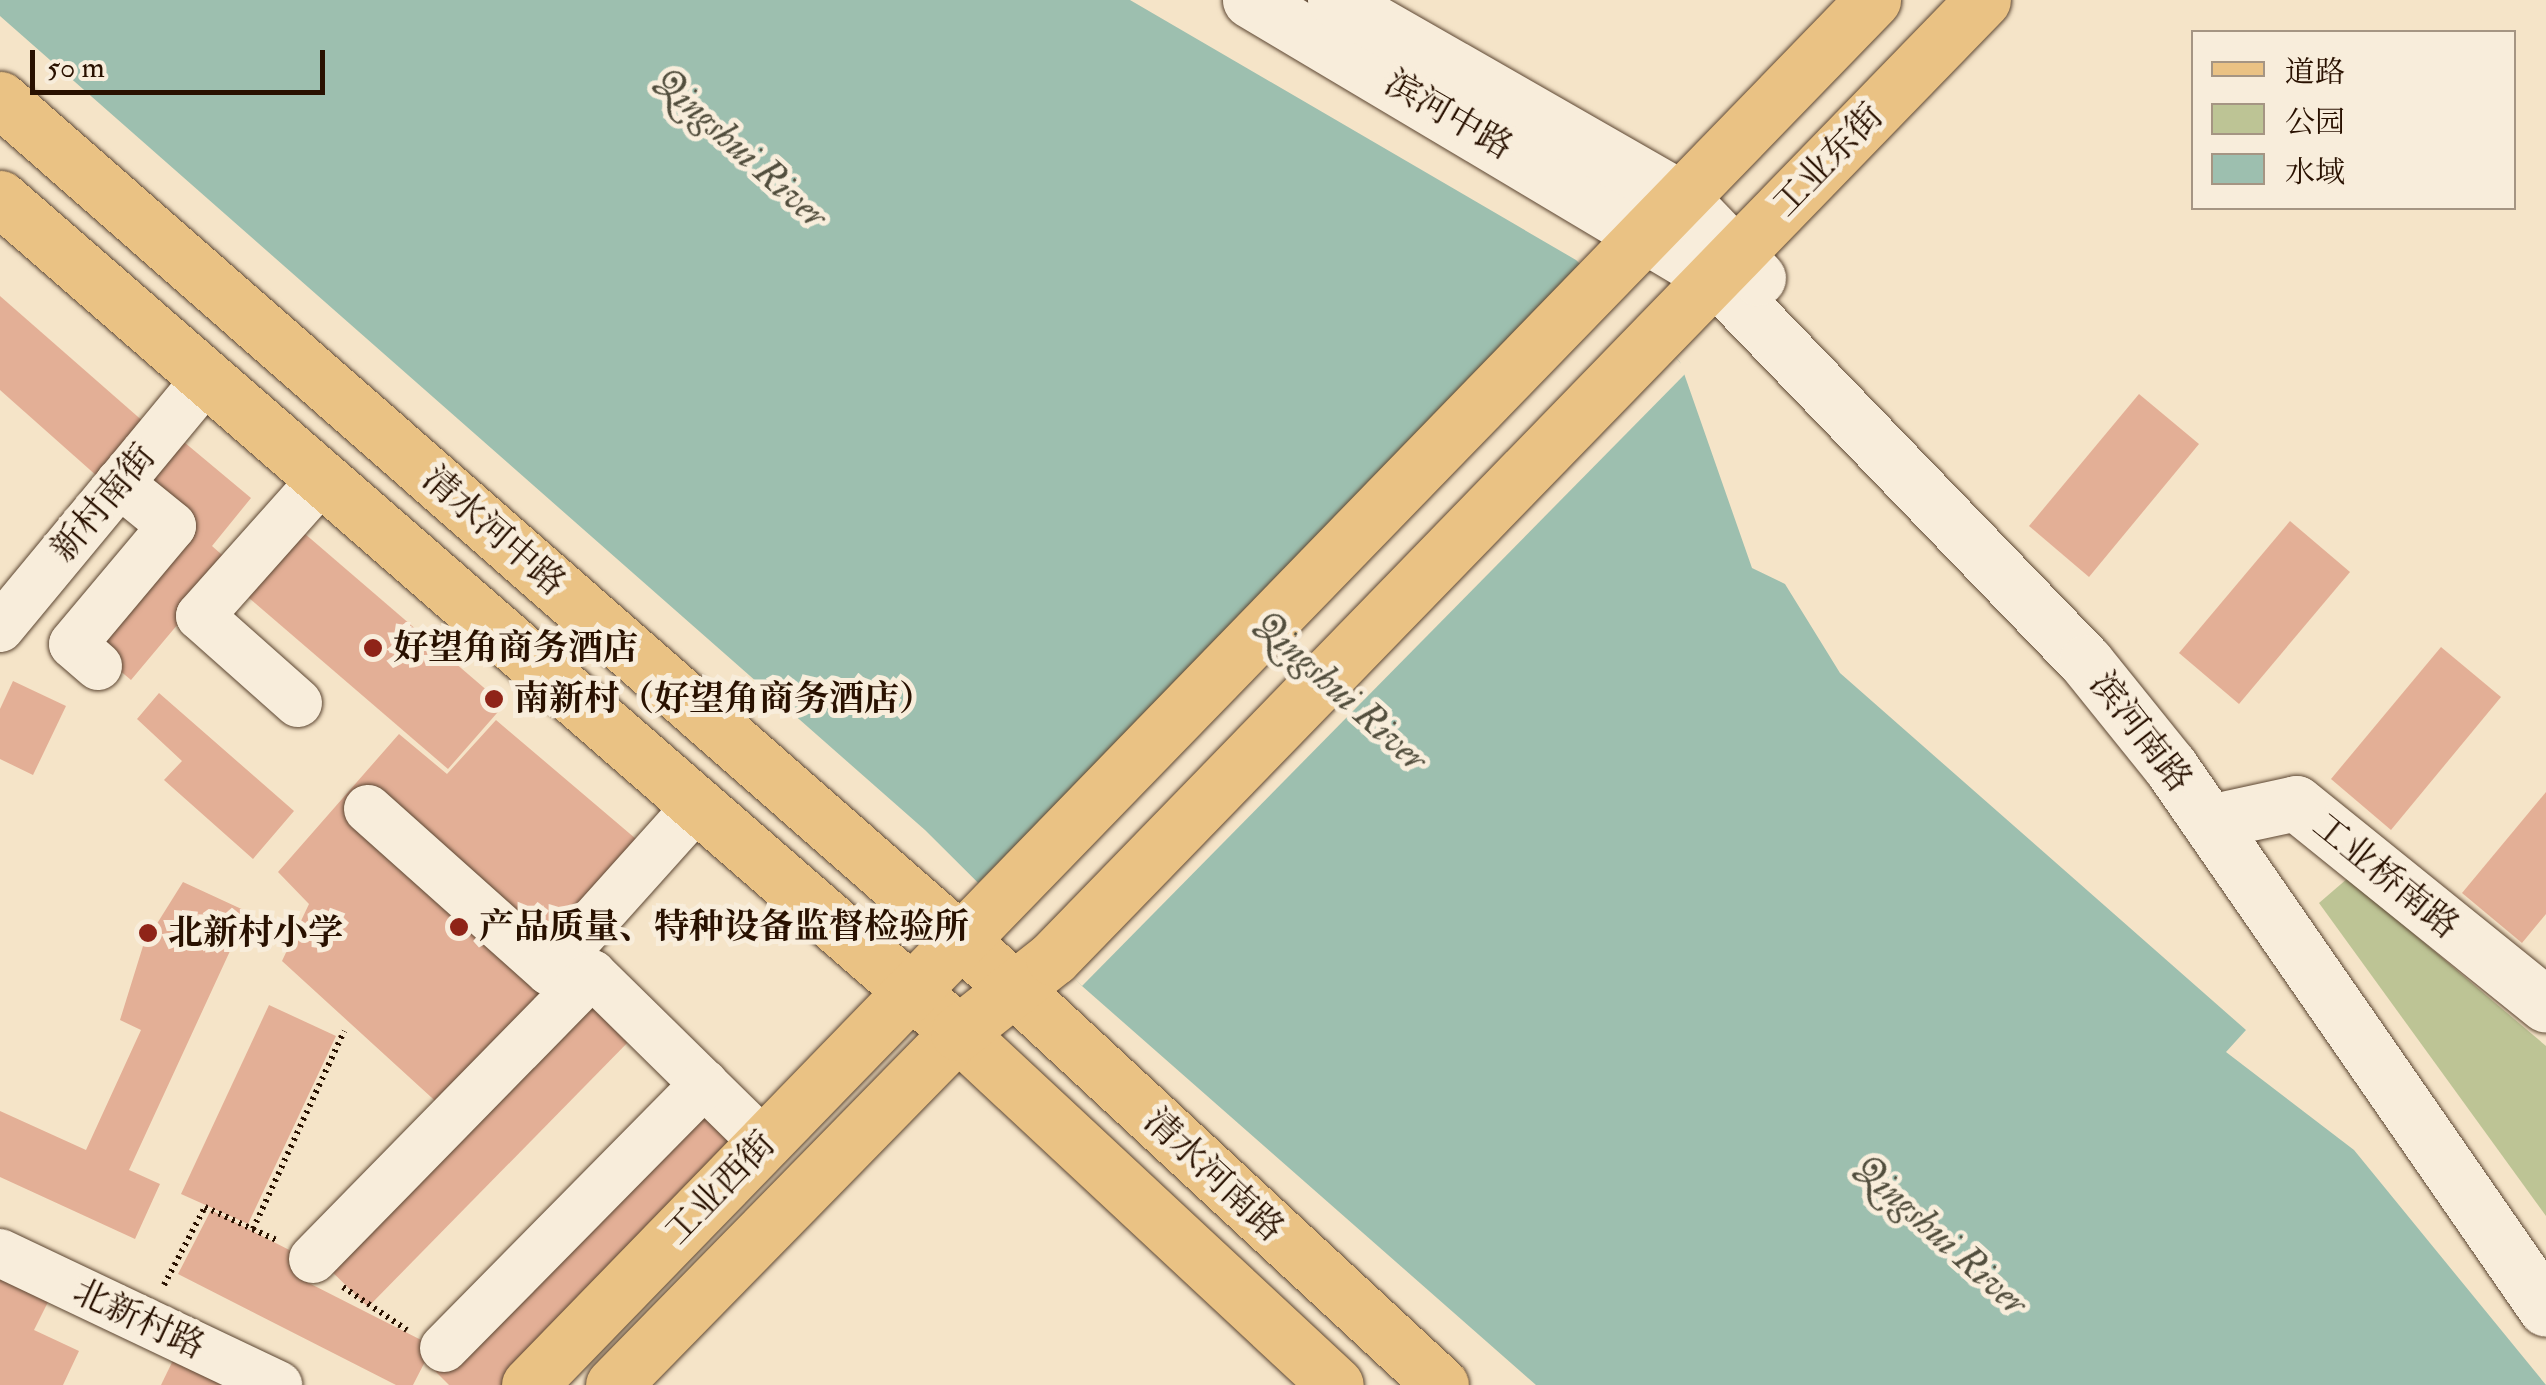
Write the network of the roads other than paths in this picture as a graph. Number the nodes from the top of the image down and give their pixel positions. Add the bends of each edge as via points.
1 (1250, 0) edge
2 (1335, 0) edge
3 (1873, 0) edge
4 (1983, 0) edge
5 (0, 98) edge
6 (0, 198) edge
7 (1648, 232) junction
8 (1726, 266) junction
9 (207, 378) junction
10 (322, 478) junction
11 (119, 483) junction
12 (0, 628) edge
13 (98, 666) dead end
14 (298, 704) dead end
15 (698, 805) junction
16 (368, 808) dead end
17 (2221, 817) junction
18 (996, 904) junction
19 (923, 908) junction
20 (846, 934) junction
21 (1017, 969) junction
22 (2546, 1004) edge
23 (937, 1014) junction
24 (823, 1082) junction
25 (704, 1084) junction
26 (1046, 1114) junction
27 (874, 1119) junction
28 (764, 1143) junction
29 (0, 1253) edge
30 (2546, 1255) edge
31 (313, 1260) dead end
32 (2546, 1309) edge
33 (444, 1348) dead end
34 (278, 1385) edge
35 (529, 1385) edge
36 (613, 1385) edge
37 (1336, 1385) edge
38 (1441, 1385) edge

1 - 7 main road, 滨河中路
2 - 7 main road, 滨河中路
3 - 7 main road
4 - 8 main road, 工业东街
5 - 19 main road, 清水河中路
6 - 9 main road, 清水河中路
7 - 8 main road, 滨河南路
7 - 18 main road
8 - 17 main road, 滨河南路
8 - 21 main road, 工业东街
9 - 10 main road, 清水河中路
9 - 11 street, 新村南街
10 - 14 street via 200,616
10 - 15 main road, 清水河中路
11 - 12 street, 新村南街
11 - 13 street via 172,526 72,644
15 - 16 street via 549,971
15 - 20 main road, 清水河中路
17 - 22 main road, 工业桥南路 via 2296,803
17 - 30 main road, 滨河南路
17 - 32 main road, 滨河南路
18 - 19 main road via 973,914
18 - 23 main road
19 - 21 main road, 清水河中路
20 - 23 main road, 清水河中路
20 - 24 main road via 862,968 859,1011
21 - 23 main road, 工业东街
21 - 38 main road, 清水河南路 via 1042,985 1053,1025
23 - 24 main road, 工业西街
23 - 26 main road, 清水河南路
23 - 27 main road, 工业西街
24 - 28 main road, 工业西街
25 - 28 street
25 - 31 street via 592,974
25 - 33 street
26 - 27 main road via 953,1092
26 - 37 main road, 清水河南路
27 - 36 main road, 工业西街
28 - 35 main road, 工业西街
29 - 34 street, 北新村路

